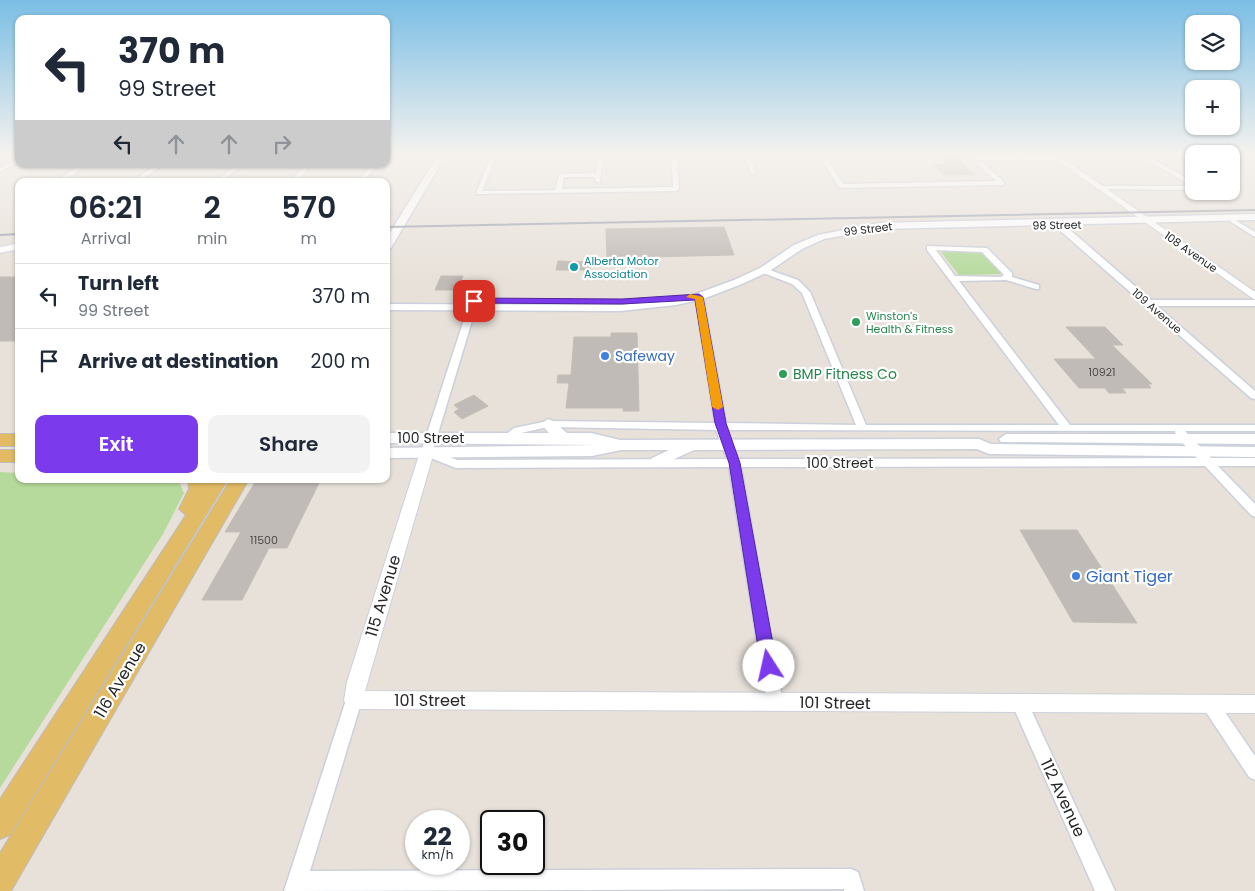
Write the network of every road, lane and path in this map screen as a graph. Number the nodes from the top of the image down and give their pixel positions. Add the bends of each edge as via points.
1 (406, 197) edge
2 (415, 197) edge
3 (1111, 197) edge
4 (397, 211) dead end
5 (1255, 218) edge
6 (1146, 221) junction
7 (1233, 221) junction
8 (1056, 223) junction
9 (979, 224) joint
10 (390, 235) edge
11 (1255, 235) edge
12 (15, 247) edge
13 (0, 250) edge
14 (764, 270) junction
15 (954, 278) junction
16 (1008, 278) junction
17 (1036, 287) dead end
18 (699, 297) junction
19 (1255, 297) edge
20 (390, 300) edge
21 (1148, 303) junction
22 (1255, 303) edge
23 (473, 304) junction
24 (390, 308) edge
25 (1255, 396) edge
26 (548, 424) junction
27 (862, 427) junction
28 (721, 428) junction
29 (1067, 428) junction
30 (1255, 428) edge
31 (1180, 433) junction
32 (564, 438) junction
33 (390, 439) edge
34 (506, 439) junction
35 (1255, 439) edge
36 (0, 440) edge
37 (15, 440) edge
38 (979, 444) junction
39 (429, 445) junction
40 (620, 445) junction
41 (691, 445) junction
42 (728, 445) junction
43 (1059, 451) junction
44 (390, 452) edge
45 (1255, 452) edge
46 (0, 456) edge
47 (15, 456) edge
48 (1202, 457) junction
49 (657, 462) junction
50 (1255, 462) edge
51 (734, 463) junction
52 (1042, 463) junction
53 (197, 483) edge
54 (216, 483) edge
55 (238, 483) edge
56 (1255, 512) edge
57 (167, 558) junction
58 (354, 700) junction
59 (775, 703) junction
60 (1020, 704) junction
61 (1210, 704) junction
62 (1255, 704) edge
63 (1255, 771) edge
64 (0, 825) edge
65 (0, 881) edge
66 (853, 885) edge
67 (296, 886) edge
68 (1105, 891) edge

1 - 4 main road
2 - 10 main road
3 - 6 street, 108 Avenue
5 - 6 main road, 98 Street
5 - 7 main road, 98 Street
6 - 7 main road, 98 Street
6 - 8 main road, 98 Street
6 - 19 street, 108 Avenue
7 - 11 street
8 - 9 main road, 98 Street
8 - 21 street, 109 Avenue
9 - 14 main road, 99 Street via 879,226 841,231 798,247
12 - 13 street
14 - 18 main road, 99 Street
14 - 27 street via 803,288
15 - 16 street
15 - 16 street via 930,248 984,250
15 - 29 street
16 - 17 street
18 - 23 main road, 99 Street via 620,308
18 - 28 street
20 - 23 main road, 99 Street
21 - 22 street
21 - 25 street, 109 Avenue
23 - 24 main road, 99 Street
23 - 39 street, 115 Avenue
26 - 28 street, 100 Street
26 - 32 main road
26 - 34 street, 100 Street via 518,430
27 - 28 street, 100 Street
27 - 29 street, 100 Street
28 - 42 street
29 - 31 street, 100 Street
30 - 31 street, 100 Street
31 - 35 main road, 100 Street
31 - 38 main road, 100 Street via 984,439
31 - 48 street
32 - 34 main road, 100 Street
32 - 40 main road, 100 Street via 591,438
33 - 39 main road, 100 Street
34 - 39 main road, 100 Street
36 - 37 main road
38 - 42 main road, 100 Street
38 - 43 main road, 100 Street via 989,449
39 - 40 main road, 100 Street via 592,451
39 - 44 main road, 100 Street
39 - 49 street, 100 Street via 456,464
39 - 58 street, 115 Avenue
40 - 41 main road, 100 Street
41 - 42 main road, 100 Street
41 - 49 main road
42 - 51 street
43 - 48 main road, 100 Street
43 - 52 main road via 1048,454
45 - 48 main road, 100 Street
46 - 47 main road
48 - 50 street, 100 Street
48 - 52 street, 100 Street
48 - 56 street
49 - 51 street, 100 Street
51 - 52 street, 100 Street
51 - 59 street
53 - 57 main road via 198,489
54 - 57 main road, 116 Avenue
55 - 65 main road, 116 Avenue
57 - 64 main road, 116 Avenue
58 - 59 street, 101 Street
58 - 67 street, 115 Avenue
59 - 60 street, 101 Street
60 - 61 street, 101 Street
60 - 68 street, 112 Avenue
61 - 62 street, 101 Street
61 - 63 street
66 - 67 street

